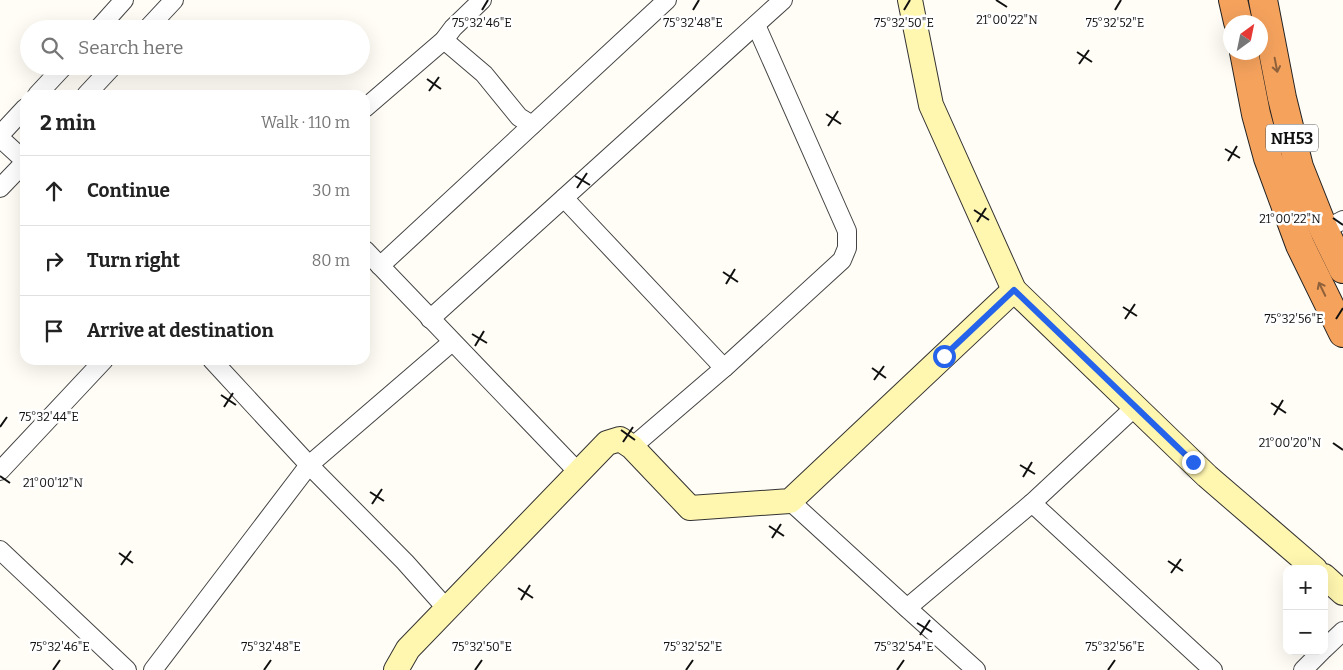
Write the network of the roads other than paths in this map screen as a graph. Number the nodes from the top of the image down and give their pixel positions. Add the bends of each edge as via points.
1 (124, 0) edge
2 (174, 0) edge
3 (482, 0) edge
4 (667, 0) edge
5 (783, 0) edge
6 (910, 0) edge
7 (1233, 0) edge
8 (1263, 0) edge
9 (1236, 15) edge
10 (106, 20) edge
11 (155, 20) edge
12 (756, 25) junction
13 (444, 40) junction
14 (1246, 60) edge
15 (56, 75) edge
16 (105, 75) edge
17 (42, 90) edge
18 (91, 90) edge
19 (370, 104) edge
20 (20, 114) edge
21 (532, 126) junction
22 (0, 137) edge
23 (20, 156) edge
24 (20, 166) edge
25 (0, 188) edge
26 (564, 198) junction
27 (1334, 225) edge
28 (370, 255) edge
29 (380, 266) junction
30 (1343, 268) edge
31 (1014, 290) junction
32 (430, 318) junction
33 (1343, 332) edge
34 (452, 342) junction
35 (99, 365) edge
36 (217, 365) edge
37 (724, 368) junction
38 (1135, 407) junction
39 (632, 447) junction
40 (309, 465) junction
41 (0, 471) edge
42 (578, 472) junction
43 (790, 501) junction
44 (1032, 503) junction
45 (0, 550) edge
46 (1310, 565) edge
47 (1328, 579) edge
48 (1343, 592) edge
49 (907, 608) junction
50 (447, 609) junction
51 (1343, 631) edge
52 (1328, 645) edge
53 (1318, 655) edge
54 (127, 670) edge
55 (153, 670) edge
56 (396, 670) edge
57 (976, 670) edge
58 (1213, 670) edge
59 (1303, 670) edge

1 - 10 street
2 - 11 street
3 - 13 street
4 - 21 street
5 - 12 street
6 - 31 street via 931,106
7 - 9 highway
8 -> 27 highway, NH53 via 1299,167
12 - 26 street
12 - 37 street via 847,231 847,248 842,260
13 - 19 street
13 - 21 street via 484,74 519,117
33 -> 14 highway, NH53 via 1300,245 1268,158
15 - 17 street
16 - 18 street
20 - 22 street
21 - 29 street
22 - 23 street
24 - 25 street
26 - 32 street
26 - 37 street
27 - 30 highway, NH53
28 - 29 street
29 - 32 street
31 - 38 street
31 - 43 street
32 - 34 street
34 - 40 street
34 - 42 street
35 - 41 street
36 - 40 street
37 - 39 street
38 - 44 street
38 - 46 street via 1207,476
39 - 42 street via 620,439 607,443
39 - 43 street via 690,508
40 - 50 street
40 - 55 street
42 - 50 street
43 - 49 street
44 - 49 street
44 - 58 street
45 - 54 street
47 - 48 street
49 - 57 street
50 - 56 street via 408,649
51 - 52 street
53 - 59 street

